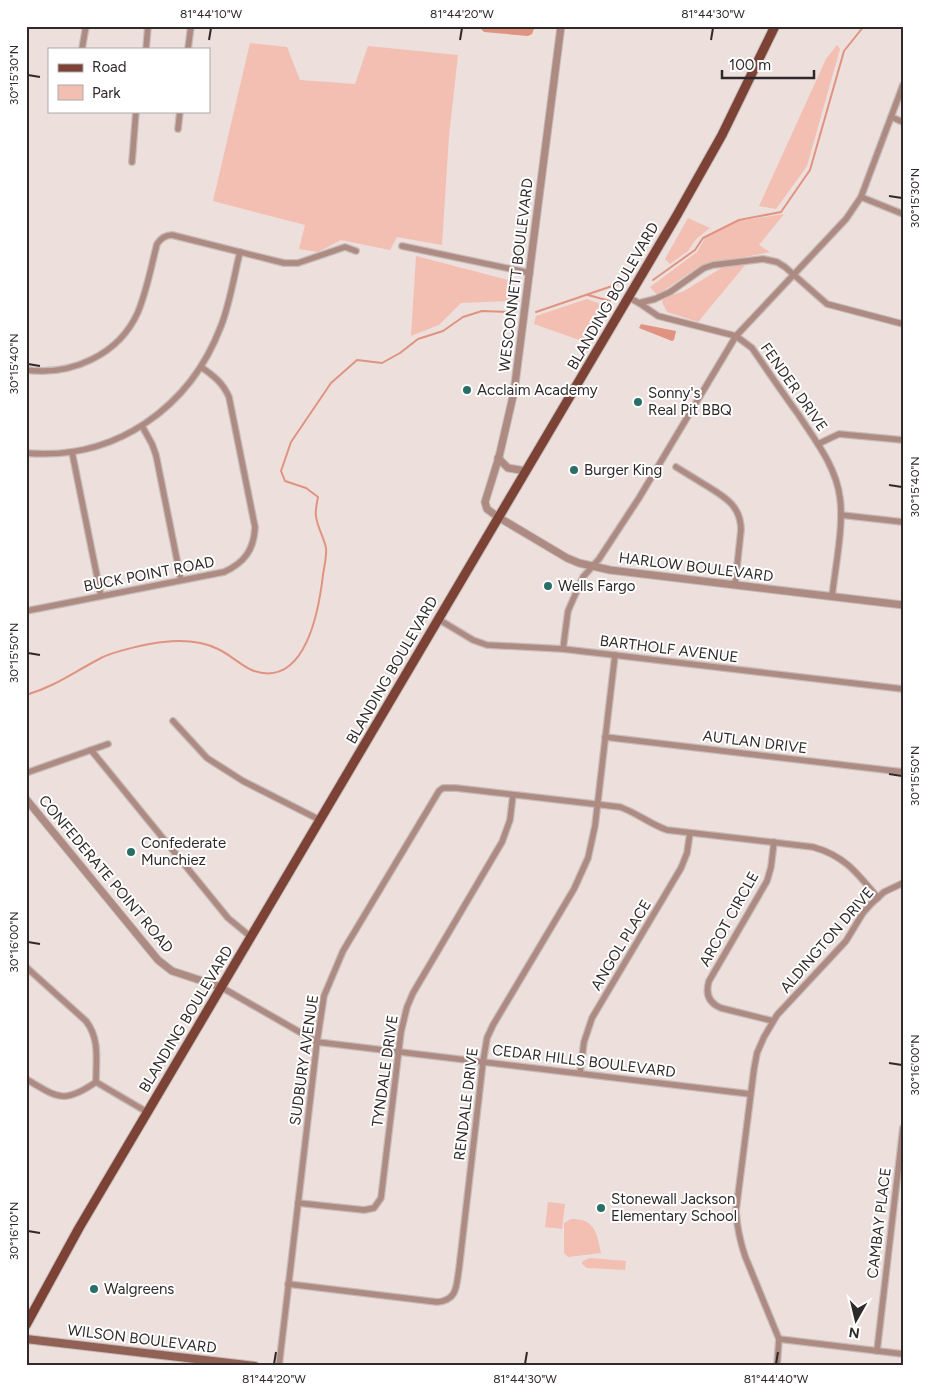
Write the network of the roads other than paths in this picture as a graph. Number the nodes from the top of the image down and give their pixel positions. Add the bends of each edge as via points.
1 (86, 26) edge
2 (148, 26) edge
3 (191, 26) edge
4 (561, 26) edge
5 (775, 26) edge
6 (82, 48) edge
7 (146, 48) edge
8 (188, 48) edge
9 (903, 86) edge
10 (136, 112) edge
11 (180, 112) edge
12 (891, 117) junction
13 (903, 122) edge
14 (178, 129) dead end
15 (132, 162) dead end
16 (861, 197) junction
17 (903, 214) edge
18 (402, 246) dead end
19 (356, 251) dead end
20 (240, 252) junction
21 (530, 273) junction
22 (794, 275) junction
23 (628, 297) junction
24 (639, 303) junction
25 (903, 324) edge
26 (736, 336) junction
27 (202, 367) junction
28 (26, 370) edge
29 (142, 426) junction
30 (903, 440) edge
31 (818, 444) junction
32 (72, 452) junction
33 (26, 453) edge
34 (498, 458) junction
35 (676, 467) dead end
36 (526, 471) junction
37 (841, 515) junction
38 (498, 517) junction
39 (903, 522) edge
40 (592, 567) junction
41 (181, 580) junction
42 (734, 585) junction
43 (101, 596) junction
44 (832, 597) junction
45 (903, 605) edge
46 (26, 611) edge
47 (438, 619) junction
48 (563, 649) junction
49 (615, 655) junction
50 (903, 689) edge
51 (173, 721) dead end
52 (605, 737) junction
53 (108, 744) dead end
54 (91, 750) junction
55 (903, 772) edge
56 (26, 773) edge
57 (513, 795) junction
58 (26, 799) edge
59 (598, 804) junction
60 (320, 820) junction
61 (690, 832) junction
62 (774, 842) junction
63 (903, 882) edge
64 (878, 898) junction
65 (251, 937) junction
66 (26, 968) edge
67 (221, 987) junction
68 (773, 1020) junction
69 (316, 1042) junction
70 (398, 1052) junction
71 (483, 1062) junction
72 (580, 1073) junction
73 (26, 1079) edge
74 (96, 1082) junction
75 (750, 1094) junction
76 (147, 1112) junction
77 (903, 1128) edge
78 (298, 1203) junction
79 (288, 1284) junction
80 (26, 1325) edge
81 (26, 1339) edge
82 (779, 1340) junction
83 (877, 1351) junction
84 (903, 1354) edge
85 (255, 1366) edge
86 (279, 1366) edge
87 (777, 1366) edge

1 - 6 street
2 - 7 street
3 - 8 street
4 - 21 street, WESCONNETT BOULEVARD
5 - 23 main road, BLANDING BOULEVARD via 722,135
9 - 12 street
10 - 15 street
11 - 14 street
12 - 13 street
12 - 16 street
16 - 17 street
16 - 22 street via 846,220
18 - 21 street
19 - 20 street via 345,247 298,263 284,263
20 - 27 street via 222,324
20 - 28 street via 166,235 157,244 138,313 121,338 108,350 81,365 53,371
21 - 34 street, WESCONNETT BOULEVARD via 514,392
22 - 24 street via 777,262 763,259 713,265 695,273 670,292
22 - 25 street via 827,304
22 - 26 street
23 - 24 street, FENDER DRIVE
23 - 36 main road, BLANDING BOULEVARD
24 - 26 street, FENDER DRIVE via 658,316
26 - 31 street, FENDER DRIVE via 752,348
26 - 40 street via 640,498
27 - 29 street via 165,410
27 - 41 street, BUCK POINT ROAD via 216,377 228,397 255,536 248,555 233,568
29 - 32 street via 105,444
29 - 41 street via 158,465
30 - 31 street via 839,434
31 - 37 street, FENDER DRIVE via 836,481
32 - 33 street
32 - 43 street
34 - 36 street via 508,468
34 - 38 street, WESCONNETT BOULEVARD via 485,502 487,509
35 - 42 street via 728,499 738,512 741,530
36 - 38 main road, BLANDING BOULEVARD
37 - 39 street
37 - 44 street, FENDER DRIVE
38 - 40 street, HARLOW BOULEVARD via 567,558
38 - 47 main road, BLANDING BOULEVARD
40 - 42 street, HARLOW BOULEVARD
40 - 48 street via 583,577 571,602
41 - 43 street, BUCK POINT ROAD
42 - 44 street, HARLOW BOULEVARD
43 - 46 street, BUCK POINT ROAD
44 - 45 street, HARLOW BOULEVARD
47 - 48 street, BARTHOLF AVENUE via 472,640 487,645
47 - 60 main road, BLANDING BOULEVARD
48 - 49 street, BARTHOLF AVENUE
49 - 50 street, BARTHOLF AVENUE
49 - 52 street, RENDALE DRIVE
51 - 60 street via 207,758 243,781
52 - 55 street, AUTLAN DRIVE
52 - 59 street, RENDALE DRIVE
53 - 54 street
54 - 56 street
54 - 65 street via 228,918
57 - 59 street
57 - 69 street, SUDBURY AVENUE via 456,788 443,788 435,795 343,951 324,996
57 - 70 street, TYNDALE DRIVE via 509,825 502,842 413,993
58 - 67 street, CONFEDERATE POINT ROAD via 158,960 172,971
59 - 61 street via 630,810 667,830
59 - 71 street, RENDALE DRIVE via 592,842 581,875 493,1025
60 - 65 main road, BLANDING BOULEVARD
61 - 62 street
61 - 72 street, ANGOL PLACE via 681,868 592,1018 584,1042
62 - 64 street via 813,847 838,856 854,869
62 - 68 street, ARCOT CIRCLE via 767,881 709,981 707,994 714,1005
63 - 64 street, ALDINGTON DRIVE
64 - 68 street, ALDINGTON DRIVE via 863,913 846,941
65 - 67 main road, BLANDING BOULEVARD
66 - 74 street via 91,1027 97,1044
67 - 69 street, CEDAR HILLS BOULEVARD
67 - 76 main road, BLANDING BOULEVARD
68 - 75 street, ALDINGTON DRIVE via 757,1053
69 - 70 street, CEDAR HILLS BOULEVARD
69 - 78 street, SUDBURY AVENUE
70 - 71 street, CEDAR HILLS BOULEVARD
70 - 78 street, TYNDALE DRIVE via 378,1204 364,1210
71 - 72 street, CEDAR HILLS BOULEVARD
71 - 79 street, RENDALE DRIVE via 454,1295 437,1302
72 - 75 street, CEDAR HILLS BOULEVARD
73 - 74 street via 60,1097 71,1096
74 - 76 street
75 - 82 street, ALDINGTON DRIVE via 737,1222 743,1249
76 - 80 main road, BLANDING BOULEVARD
77 - 83 street, CAMBAY PLACE
78 - 79 street, SUDBURY AVENUE
79 - 86 street, SUDBURY AVENUE
81 - 85 main road, WILSON BOULEVARD
82 - 83 street
82 - 87 street, ALDINGTON DRIVE
83 - 84 street

